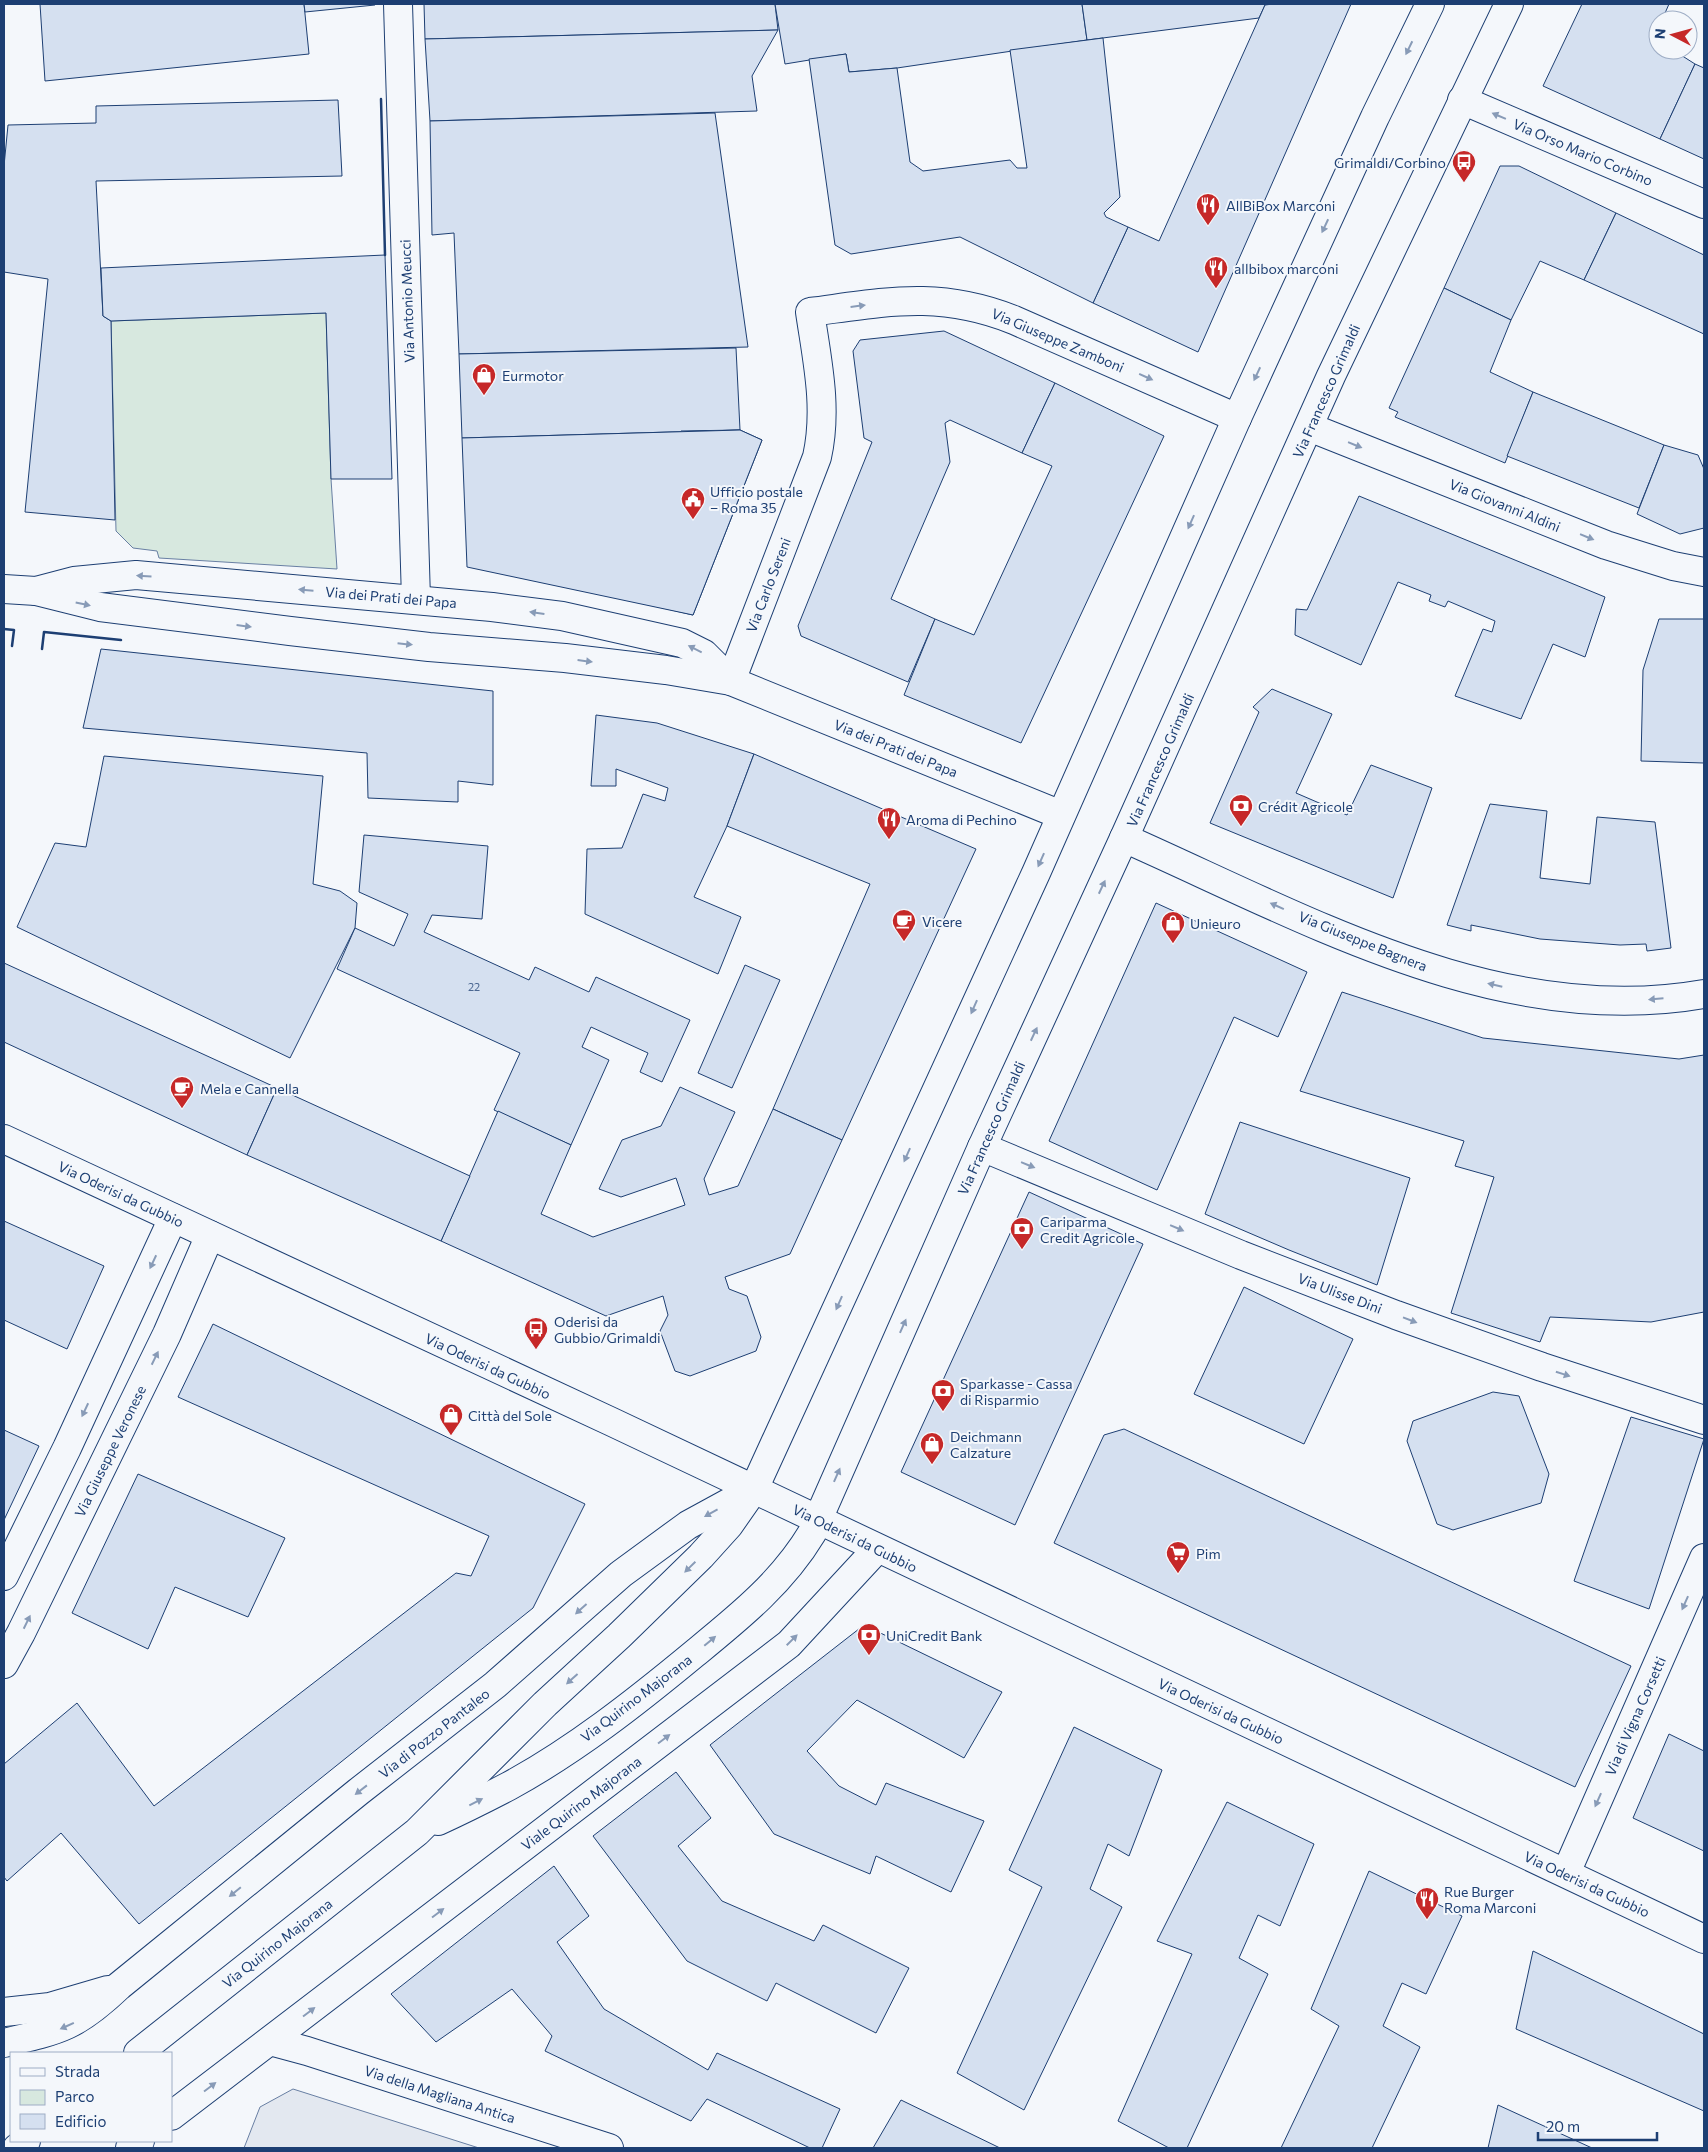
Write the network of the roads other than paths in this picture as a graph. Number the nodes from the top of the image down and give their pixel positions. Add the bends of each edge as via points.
1 (398, 4) edge
2 (1430, 4) edge
3 (1509, 4) edge
4 (1462, 100) junction
5 (1704, 204) edge
6 (810, 312) joint
7 (1237, 418) junction
8 (1309, 427) junction
9 (1704, 572) edge
10 (4, 589) edge
11 (36, 592) junction
12 (416, 599) junction
13 (731, 681) junction
14 (1061, 815) junction
15 (1124, 838) junction
16 (1704, 994) edge
17 (4, 1139) edge
18 (982, 1146) junction
19 (173, 1218) junction
20 (210, 1235) junction
21 (1704, 1420) edge
22 (754, 1489) junction
23 (817, 1519) junction
24 (877, 1549) junction
25 (1704, 1558) edge
26 (4, 1576) edge
27 (4, 1664) edge
28 (417, 1832) junction
29 (1566, 1873) junction
30 (1704, 1939) edge
31 (119, 1986) junction
32 (4, 2012) edge
33 (270, 2041) junction
34 (4, 2043) edge
35 (139, 2052) edge
36 (172, 2115) edge
37 (609, 2148) edge

1 - 12 street, Via Antonio Meucci
2 -> 7 street
3 - 4 street, Via Francesco Grimaldi
5 -> 4 street, Via Orso Mario Corbino
4 - 8 street, Via Francesco Grimaldi
6 -> 7 street, Via Giuseppe Zamboni via 909,300 952,302 981,308
6 - 13 street, Via Carlo Sereni via 823,425 817,457
7 -> 14 street
8 -> 9 street, Via Giovanni Aldini via 1606,545
8 - 15 street, Via Francesco Grimaldi
10 - 11 street, Via dei Prati dei Papa
12 -> 11 street, Via dei Prati dei Papa via 136,575 74,581
11 -> 13 street, Via dei Prati dei Papa via 119,610 428,647 583,660
13 -> 12 street, Via dei Prati dei Papa via 694,647 667,638 562,616
13 - 14 street, Via dei Prati dei Papa
14 -> 22 street
16 -> 15 street, Via Giuseppe Bagnera via 1638,1000 1586,999 1522,991 1454,975 1357,941
18 -> 15 street, Via Francesco Grimaldi
17 - 19 street, Via Oderisi da Gubbio
18 -> 21 street, Via Ulisse Dini via 1241,1255 1404,1318
23 -> 18 street, Via Francesco Grimaldi
19 - 20 street, Via Oderisi da Gubbio
19 -> 26 street
20 - 22 street, Via Oderisi da Gubbio
27 -> 20 street, Via Giuseppe Veronese via 131,1410
22 - 23 street, Via Oderisi da Gubbio
22 -> 28 street, Via Quirino Majorana via 729,1525 701,1556 545,1704
22 -> 31 street, Via di Pozzo Pantaleo via 688,1525 621,1574 495,1685
23 - 24 street, Via Oderisi da Gubbio
28 -> 23 street, Via Quirino Majorana via 510,1785 606,1723 660,1683 775,1584 801,1551
24 - 29 street, Via Oderisi da Gubbio
33 -> 24 street, Viale Quirino Majorana via 789,1644
25 -> 29 street, Via di Vigna Corsetti
28 - 35 street, Via Quirino Majorana
29 - 30 street, Via Oderisi da Gubbio
31 - 32 street, Via di Pozzo Pantaleo via 50,2007
31 -> 34 street, Via di Pozzo Pantaleo via 90,2013 69,2026
36 -> 33 street
33 - 37 street, Via della Magliana Antica

